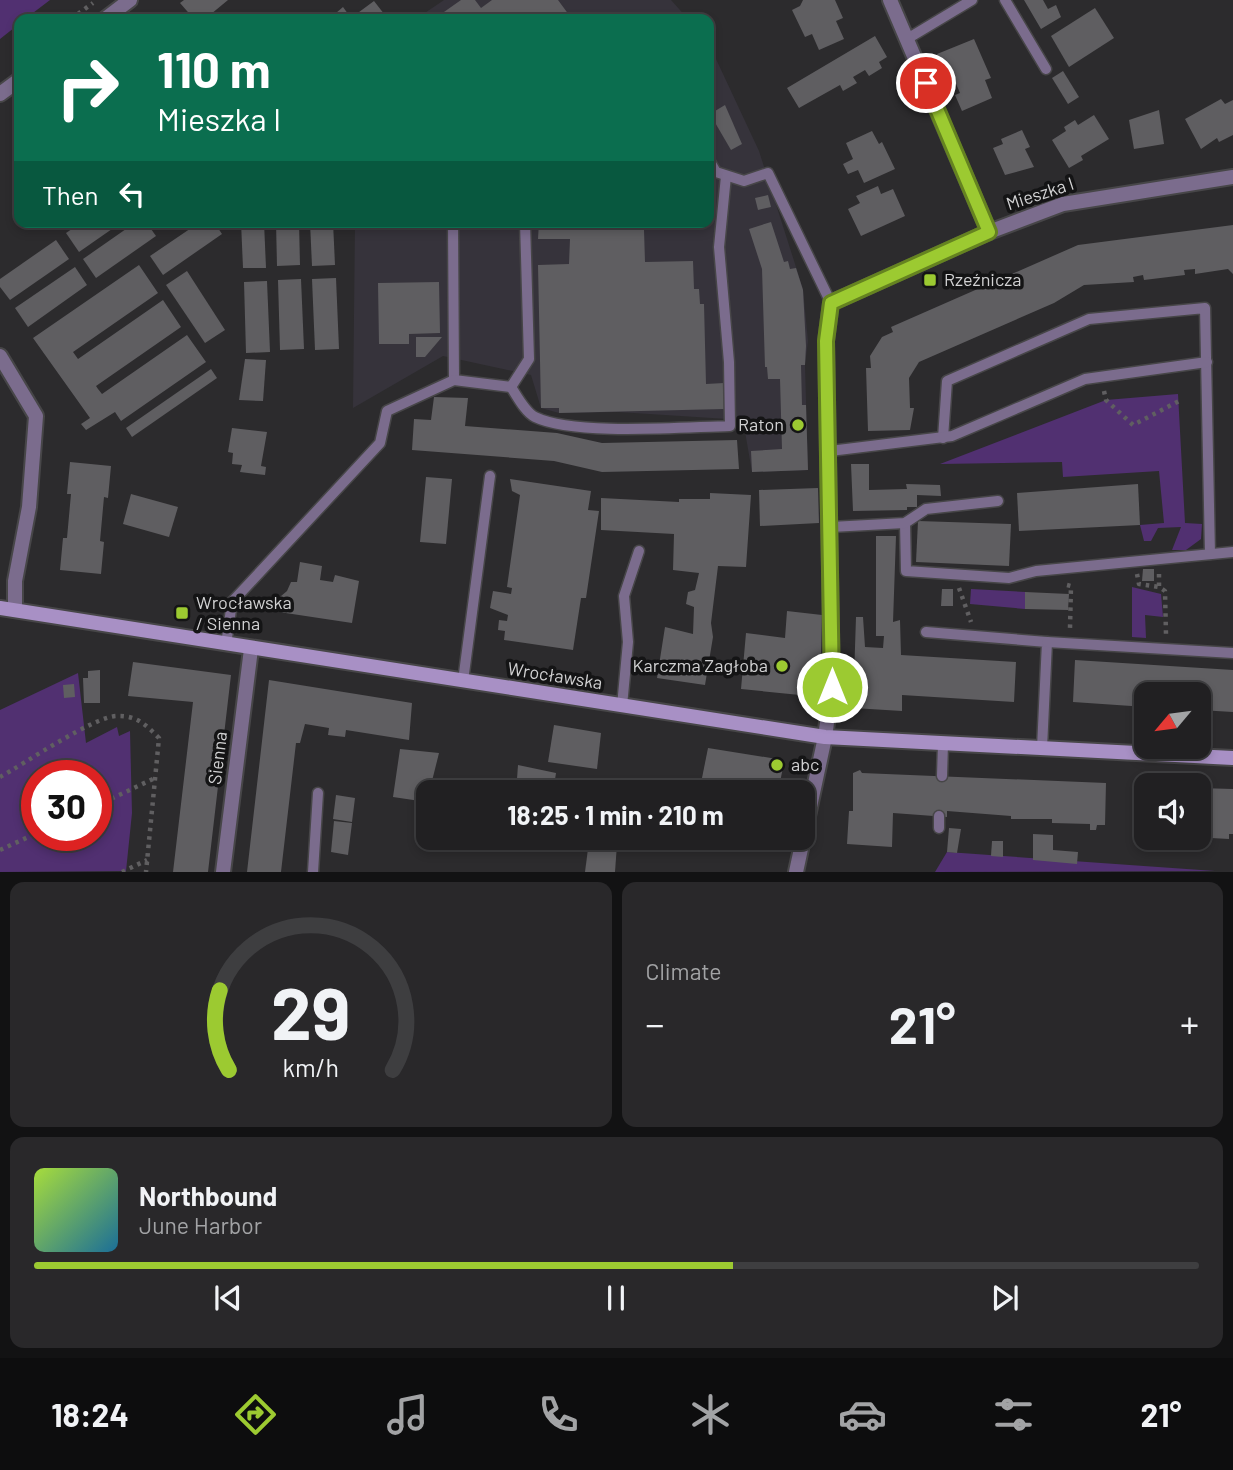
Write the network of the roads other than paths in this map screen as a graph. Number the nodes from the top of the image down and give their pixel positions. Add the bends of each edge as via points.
1 (130, 0) edge
2 (890, 0) edge
3 (972, 0) edge
4 (1005, 0) edge
5 (112, 14) edge
6 (907, 39) junction
7 (1046, 69) dead end
8 (714, 169) edge
9 (726, 176) junction
10 (1233, 177) edge
11 (453, 228) edge
12 (525, 228) edge
13 (989, 232) junction
14 (831, 303) junction
15 (0, 356) edge
16 (1207, 362) junction
17 (454, 380) junction
18 (511, 387) junction
19 (943, 438) junction
20 (830, 451) junction
21 (489, 475) dead end
22 (998, 501) dead end
23 (905, 523) junction
24 (831, 527) junction
25 (639, 551) dead end
26 (1233, 552) edge
27 (1210, 554) junction
28 (0, 608) edge
29 (15, 610) junction
30 (926, 632) dead end
31 (1047, 642) junction
32 (226, 645) junction
33 (251, 649) junction
34 (1233, 653) edge
35 (463, 681) junction
36 (621, 706) junction
37 (825, 737) junction
38 (943, 744) junction
39 (1042, 748) junction
40 (1233, 758) edge
41 (942, 776) dead end
42 (318, 793) dead end
43 (939, 816) dead end
44 (939, 828) dead end
45 (223, 872) edge
46 (313, 872) edge
47 (796, 872) edge

1 - 5 street
2 - 6 street
3 - 6 lane
4 - 7 lane
6 - 13 street
8 - 9 lane
9 - 14 lane via 744,181 768,173
9 - 18 lane via 719,247 730,426 630,429 567,425 533,416
10 - 13 street, Mieszka I via 1063,204
11 - 17 lane
12 - 18 lane via 528,359
13 - 14 street, Mieszka I
14 - 20 street via 826,341
15 - 29 street via 36,416
16 - 19 lane via 1085,379
16 - 19 lane via 1205,308 1089,319 947,381
16 - 27 lane
17 - 18 lane
17 - 32 lane via 387,411 380,443 232,602
19 - 20 lane
20 - 24 street
21 - 35 lane
22 - 23 lane via 926,509
23 - 24 lane
23 - 27 lane via 906,571 1009,578 1036,571
24 - 37 street via 832,687
25 - 36 lane via 624,596 628,642
26 - 27 lane
28 - 29 main road, Wrocławska
29 - 32 main road, Wrocławska
30 - 31 lane
31 - 34 lane
31 - 39 lane
32 - 33 main road, Wrocławska
33 - 35 main road, Wrocławska
33 - 45 street, Sienna
35 - 36 main road, Wrocławska
36 - 37 main road, Wrocławska
37 - 38 main road, Wrocławska
37 - 47 street
38 - 39 main road, Wrocławska
38 - 41 lane
39 - 40 main road, Wrocławska
42 - 46 lane
43 - 44 lane

